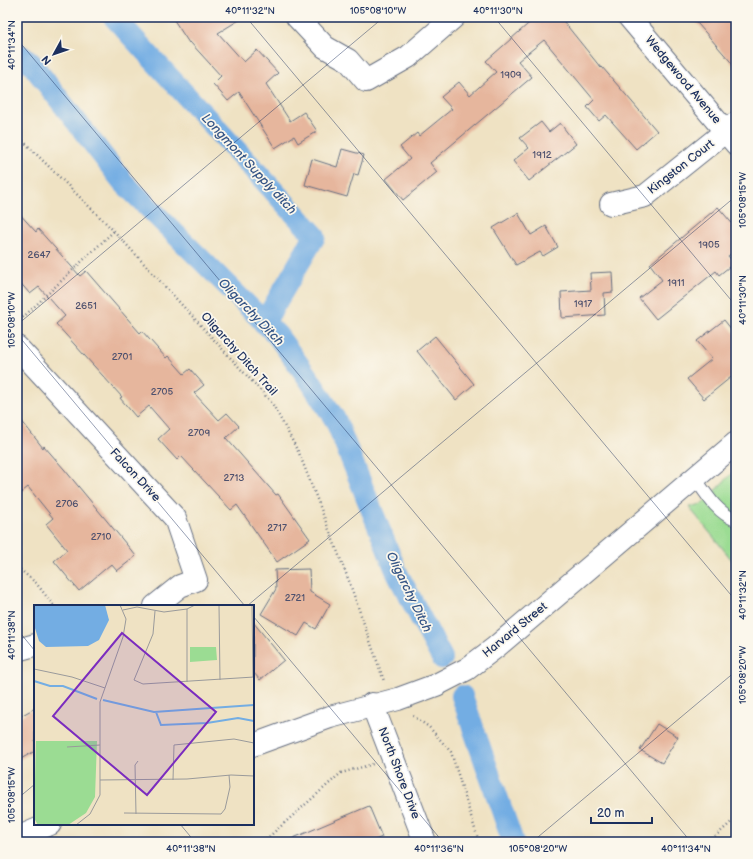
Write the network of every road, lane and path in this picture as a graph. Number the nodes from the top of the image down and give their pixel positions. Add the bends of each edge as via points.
1 (297, 17) edge
2 (454, 17) edge
3 (630, 17) edge
4 (733, 133) edge
5 (17, 135) edge
6 (611, 204) dead end
7 (114, 231) junction
8 (17, 323) edge
9 (17, 347) edge
10 (736, 443) edge
11 (695, 478) junction
12 (736, 520) edge
13 (17, 567) edge
14 (53, 605) edge
15 (156, 605) edge
16 (34, 645) edge
17 (17, 650) edge
18 (384, 683) dead end
19 (372, 704) junction
20 (410, 714) dead end
21 (254, 745) edge
22 (393, 758) junction
23 (736, 818) edge
24 (48, 825) edge
25 (17, 838) edge
26 (263, 842) edge
27 (425, 842) edge
28 (479, 842) edge
29 (709, 842) edge

1 - 2 street via 325,47 348,60 366,81 408,57
3 - 4 street, Wedgewood Avenue
4 - 6 street, Kingston Court via 645,196
5 - 7 path, Oligarchy Ditch Trail
7 - 8 path
7 - 18 path, Oligarchy Ditch Trail via 272,403 298,453 349,581
9 - 15 street, Falcon Drive via 175,518 196,580 180,586
10 - 11 street, Harvard Street
11 - 12 lane via 712,502 727,517
11 - 19 street, Harvard Street via 467,669 436,685 404,697
13 - 14 path via 36,583
16 - 17 street
19 - 21 street, Harvard Street via 330,716
19 - 22 street, North Shore Drive
20 - 28 path via 429,727 451,752
22 - 26 path via 341,773
22 - 27 street, North Shore Drive
23 - 29 path
24 - 25 street

